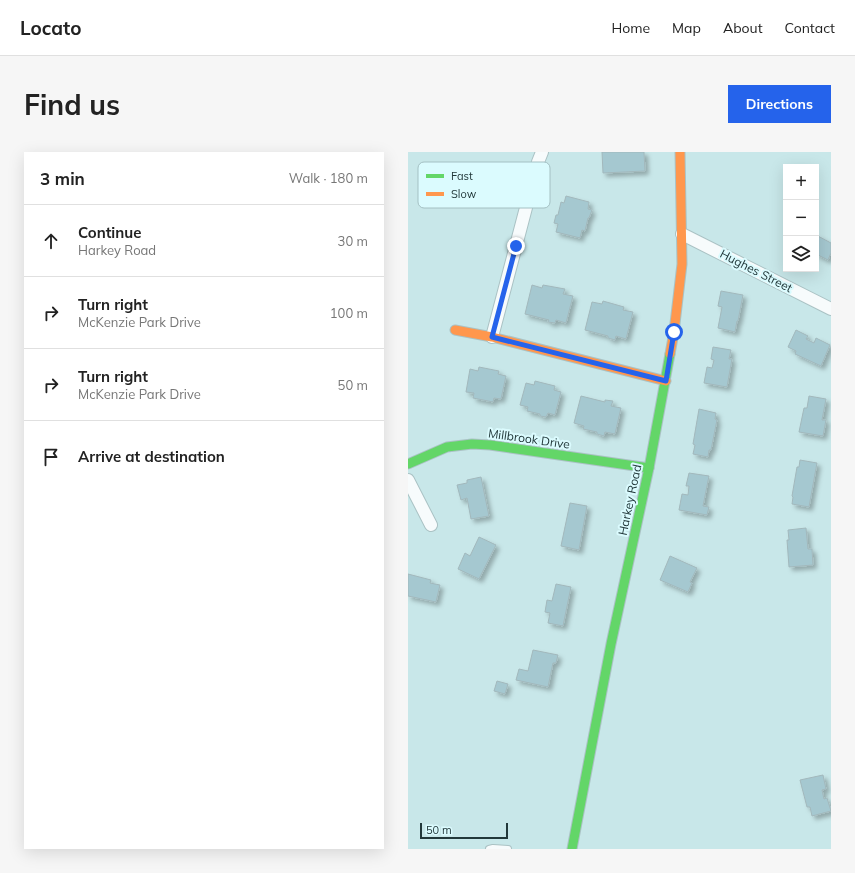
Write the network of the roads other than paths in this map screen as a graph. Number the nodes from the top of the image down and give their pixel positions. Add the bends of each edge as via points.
1 (542, 152) edge
2 (680, 152) edge
3 (538, 162) edge
4 (526, 208) edge
5 (682, 234) junction
6 (831, 308) edge
7 (455, 330) dead end
8 (492, 337) junction
9 (666, 381) junction
10 (408, 464) edge
11 (649, 468) junction
12 (408, 480) edge
13 (431, 525) dead end
14 (489, 849) edge
15 (508, 849) edge
16 (572, 849) edge

1 - 3 street
2 - 5 street, Harkey Road
4 - 8 street
5 - 6 street, Hughes Street
5 - 9 street, Harkey Road via 679,297
7 - 8 street
8 - 9 street
9 - 11 street, Harkey Road
10 - 11 street, Millbrook Drive via 447,447 472,444
11 - 16 street, Harkey Road via 611,644
12 - 13 street
14 - 15 lane

